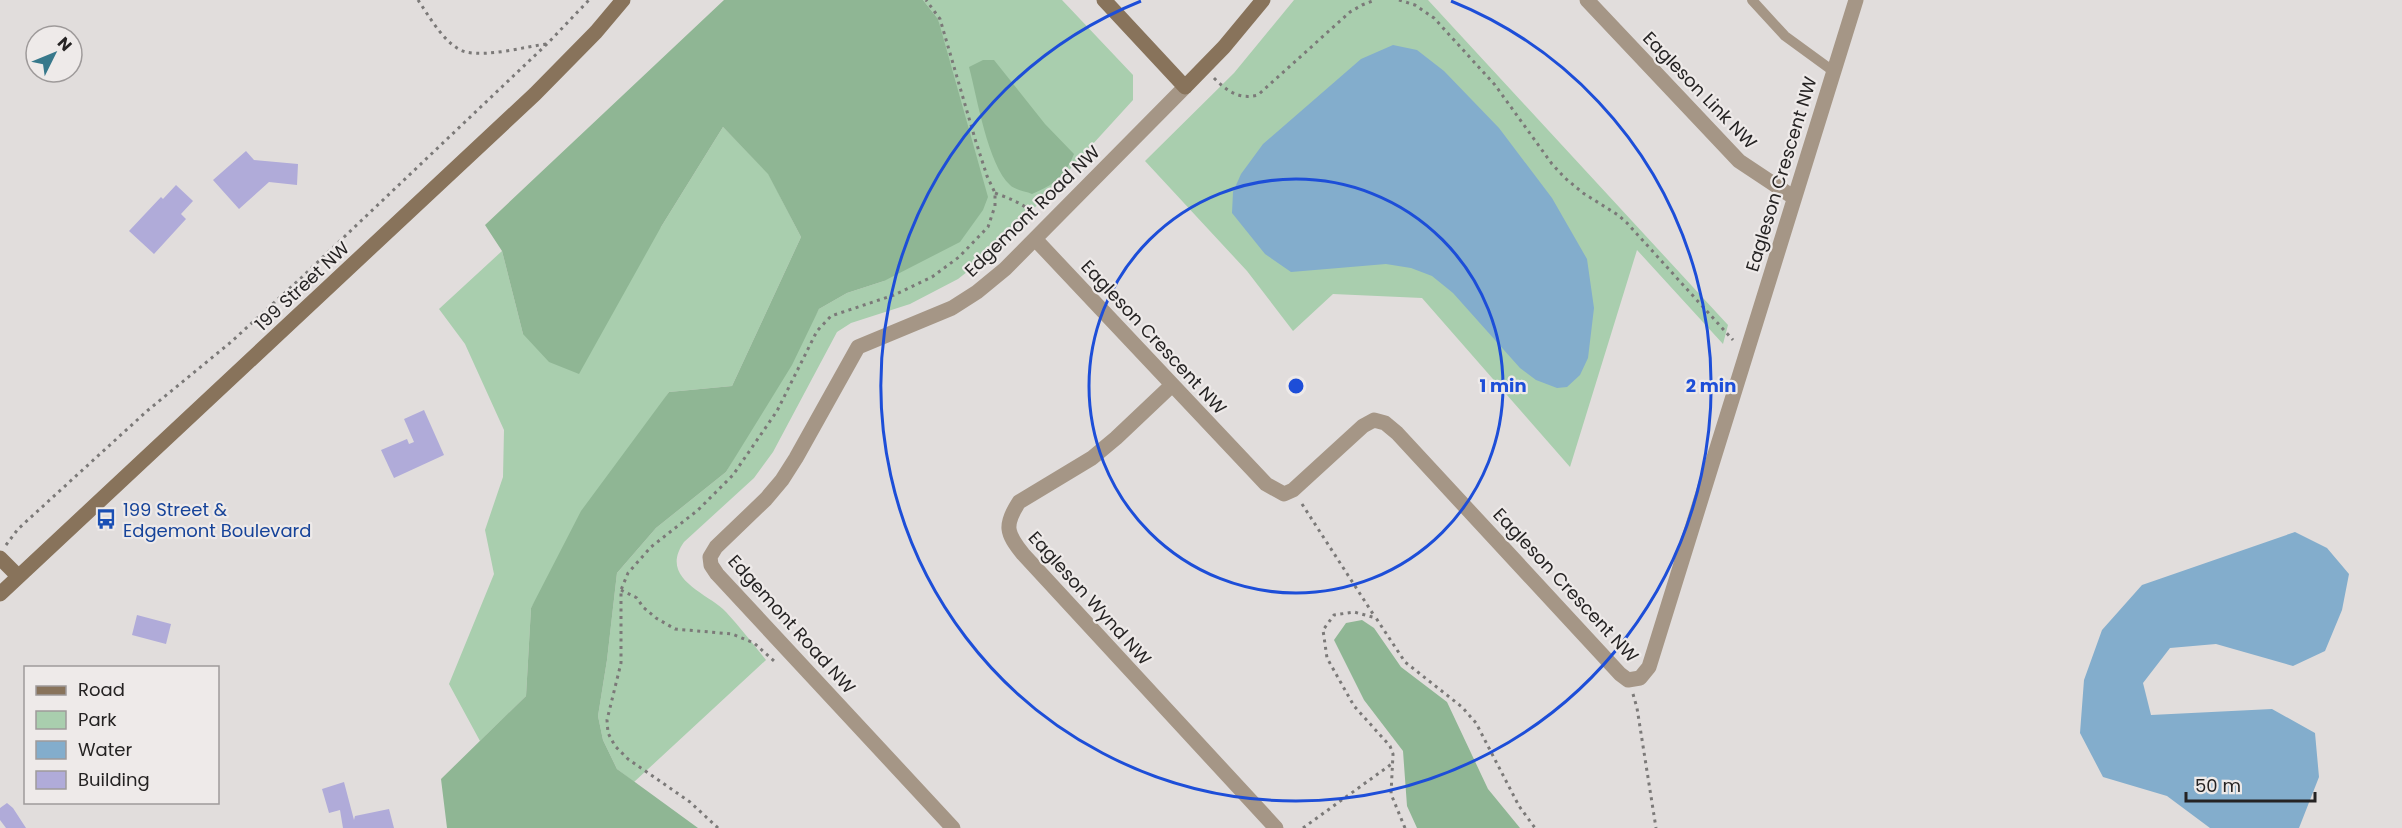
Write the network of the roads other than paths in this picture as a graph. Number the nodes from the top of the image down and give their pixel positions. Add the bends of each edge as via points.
1 (623, 0) edge
2 (1104, 0) edge
3 (1263, 0) edge
4 (1587, 0) edge
5 (1752, 0) edge
6 (1856, 0) edge
7 (1833, 71) junction
8 (1185, 87) junction
9 (1793, 197) junction
10 (1040, 233) junction
11 (1173, 385) junction
12 (0, 558) edge
13 (18, 576) junction
14 (0, 594) edge
15 (953, 828) edge
16 (1276, 828) edge

1 - 13 main road, 199 Street NW via 535,94
2 - 8 main road
3 - 8 main road, Edgemont Road NW
4 - 9 street, Eagleson Link NW via 1739,161
5 - 7 lane via 1785,36
6 - 7 street, Eagleson Crescent NW
7 - 9 street, Eagleson Crescent NW
8 - 10 street, Edgemont Road NW
9 - 11 street, Eagleson Crescent NW via 1649,667 1640,678 1628,680 1620,674 1385,423 1374,420 1363,426 1284,494 1266,484
10 - 11 street, Eagleson Crescent NW
10 - 15 street, Edgemont Road NW via 977,292 952,308 858,347 782,480 710,556 717,574
11 - 16 street, Eagleson Wynd NW via 1092,458 1019,502 1008,525 1012,540 1023,554
12 - 13 main road
13 - 14 main road, 199 Street NW

